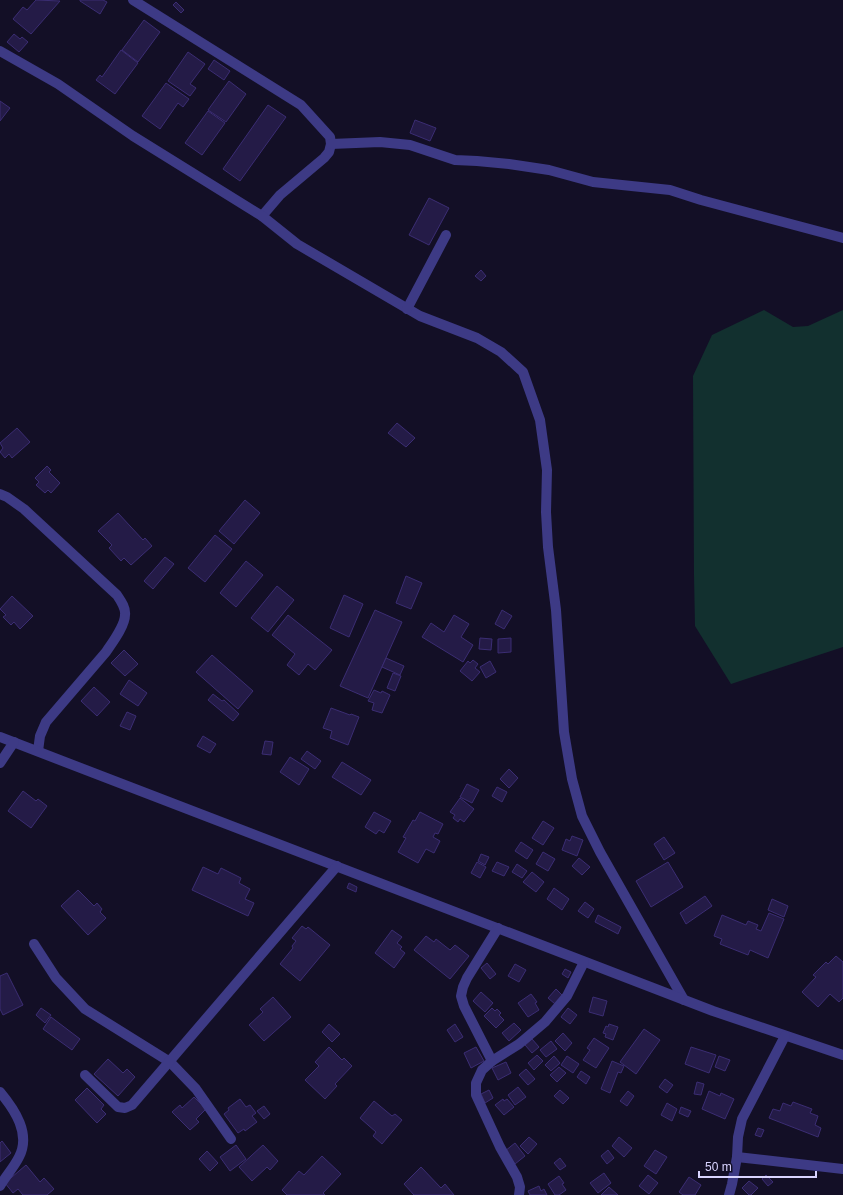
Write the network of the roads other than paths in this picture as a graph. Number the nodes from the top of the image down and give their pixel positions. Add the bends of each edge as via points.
1 (133, 0) edge
2 (0, 51) edge
3 (332, 144) junction
4 (262, 216) junction
5 (446, 235) dead end
6 (843, 238) edge
7 (406, 309) junction
8 (0, 494) edge
9 (0, 737) edge
10 (14, 742) junction
11 (38, 751) junction
12 (0, 763) edge
13 (337, 866) junction
14 (498, 928) junction
15 (34, 944) dead end
16 (584, 962) junction
17 (684, 1000) junction
18 (785, 1036) junction
19 (843, 1055) edge
20 (492, 1061) junction
21 (170, 1062) junction
22 (85, 1075) dead end
23 (0, 1092) edge
24 (231, 1139) dead end
25 (737, 1157) junction
26 (843, 1169) edge
27 (0, 1186) edge
28 (519, 1195) edge
29 (729, 1195) edge

1 - 3 street via 301,105 325,130
2 - 4 street via 58,84 133,136
3 - 4 street via 324,158 280,195
3 - 6 street via 380,142 410,145 455,160 509,164 549,170 593,182 670,190
4 - 7 street via 297,244
5 - 7 street
7 - 17 street via 477,338 501,352 523,372 540,420 547,470 548,547 556,610 564,732 572,779 582,816 600,852
8 - 11 street via 24,509 118,595 126,614 112,644 46,722 40,736
9 - 10 street
10 - 11 street
10 - 12 street
11 - 13 street
13 - 14 street
13 - 21 street
14 - 16 street
14 - 20 street via 467,978 461,996
15 - 21 street via 56,978 85,1009
16 - 17 street
16 - 20 street via 568,996 545,1022 519,1044
17 - 18 street
18 - 19 street
18 - 25 street via 742,1119
20 - 28 street via 482,1070 476,1083 476,1095 517,1177
21 - 22 street via 132,1105 125,1108 118,1107
21 - 24 street via 196,1089
23 - 27 street via 16,1114 24,1139 19,1157
25 - 26 street
25 - 29 street

